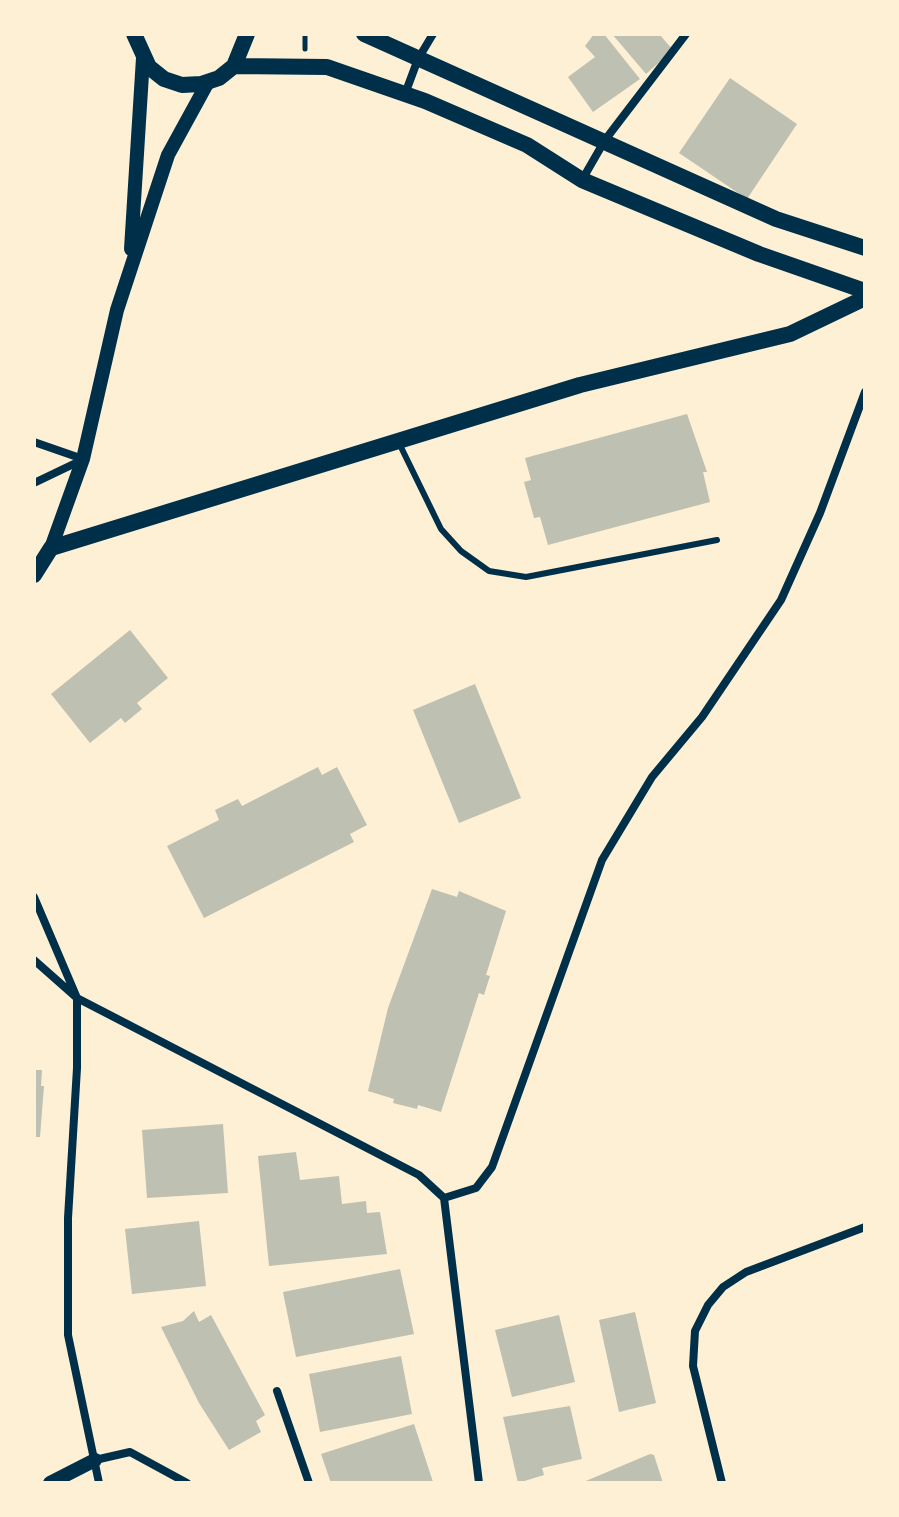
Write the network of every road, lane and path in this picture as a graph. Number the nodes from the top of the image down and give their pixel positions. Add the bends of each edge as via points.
1 (134, 34) edge
2 (247, 34) edge
3 (364, 34) edge
4 (433, 34) edge
5 (686, 34) edge
6 (143, 58) junction
7 (418, 59) junction
8 (234, 66) junction
9 (208, 82) junction
10 (405, 94) junction
11 (605, 140) junction
12 (582, 180) junction
13 (865, 248) edge
14 (130, 270) junction
15 (865, 291) edge
16 (865, 298) edge
17 (865, 392) edge
18 (398, 441) junction
19 (34, 442) edge
20 (83, 459) junction
21 (34, 483) edge
22 (717, 540) dead end
23 (51, 548) junction
24 (34, 575) edge
25 (34, 897) edge
26 (34, 960) edge
27 (77, 998) junction
28 (444, 1198) junction
29 (865, 1227) edge
30 (277, 1391) dead end
31 (95, 1460) junction
32 (50, 1483) edge
33 (99, 1483) edge
34 (187, 1483) edge
35 (309, 1483) edge
36 (479, 1483) edge
37 (722, 1483) edge

1 - 6 main road
2 - 8 main road
3 - 7 main road
4 - 7 street
5 - 11 street
6 - 9 main road via 164,79 182,85
6 - 14 street
7 - 10 street
7 - 11 main road
8 - 9 main road
8 - 10 main road via 327,67
9 - 14 street via 168,155
10 - 12 main road via 527,145
11 - 12 street
11 - 13 main road via 776,219
12 - 15 main road via 759,254
14 - 20 street
16 - 18 main road via 790,334 580,385
17 - 28 street via 781,600 702,717 652,777 602,860 492,1167 476,1188
18 - 22 lane via 441,529 489,571 541,575
18 - 23 main road
19 - 20 street
20 - 21 street
20 - 23 street
23 - 24 main road
25 - 27 street
26 - 27 street
27 - 28 street via 419,1175
27 - 31 street via 68,1335
28 - 36 street
29 - 37 street via 746,1272 708,1305 695,1331 693,1366
30 - 35 street
31 - 32 street
31 - 33 street
31 - 34 street via 130,1452

